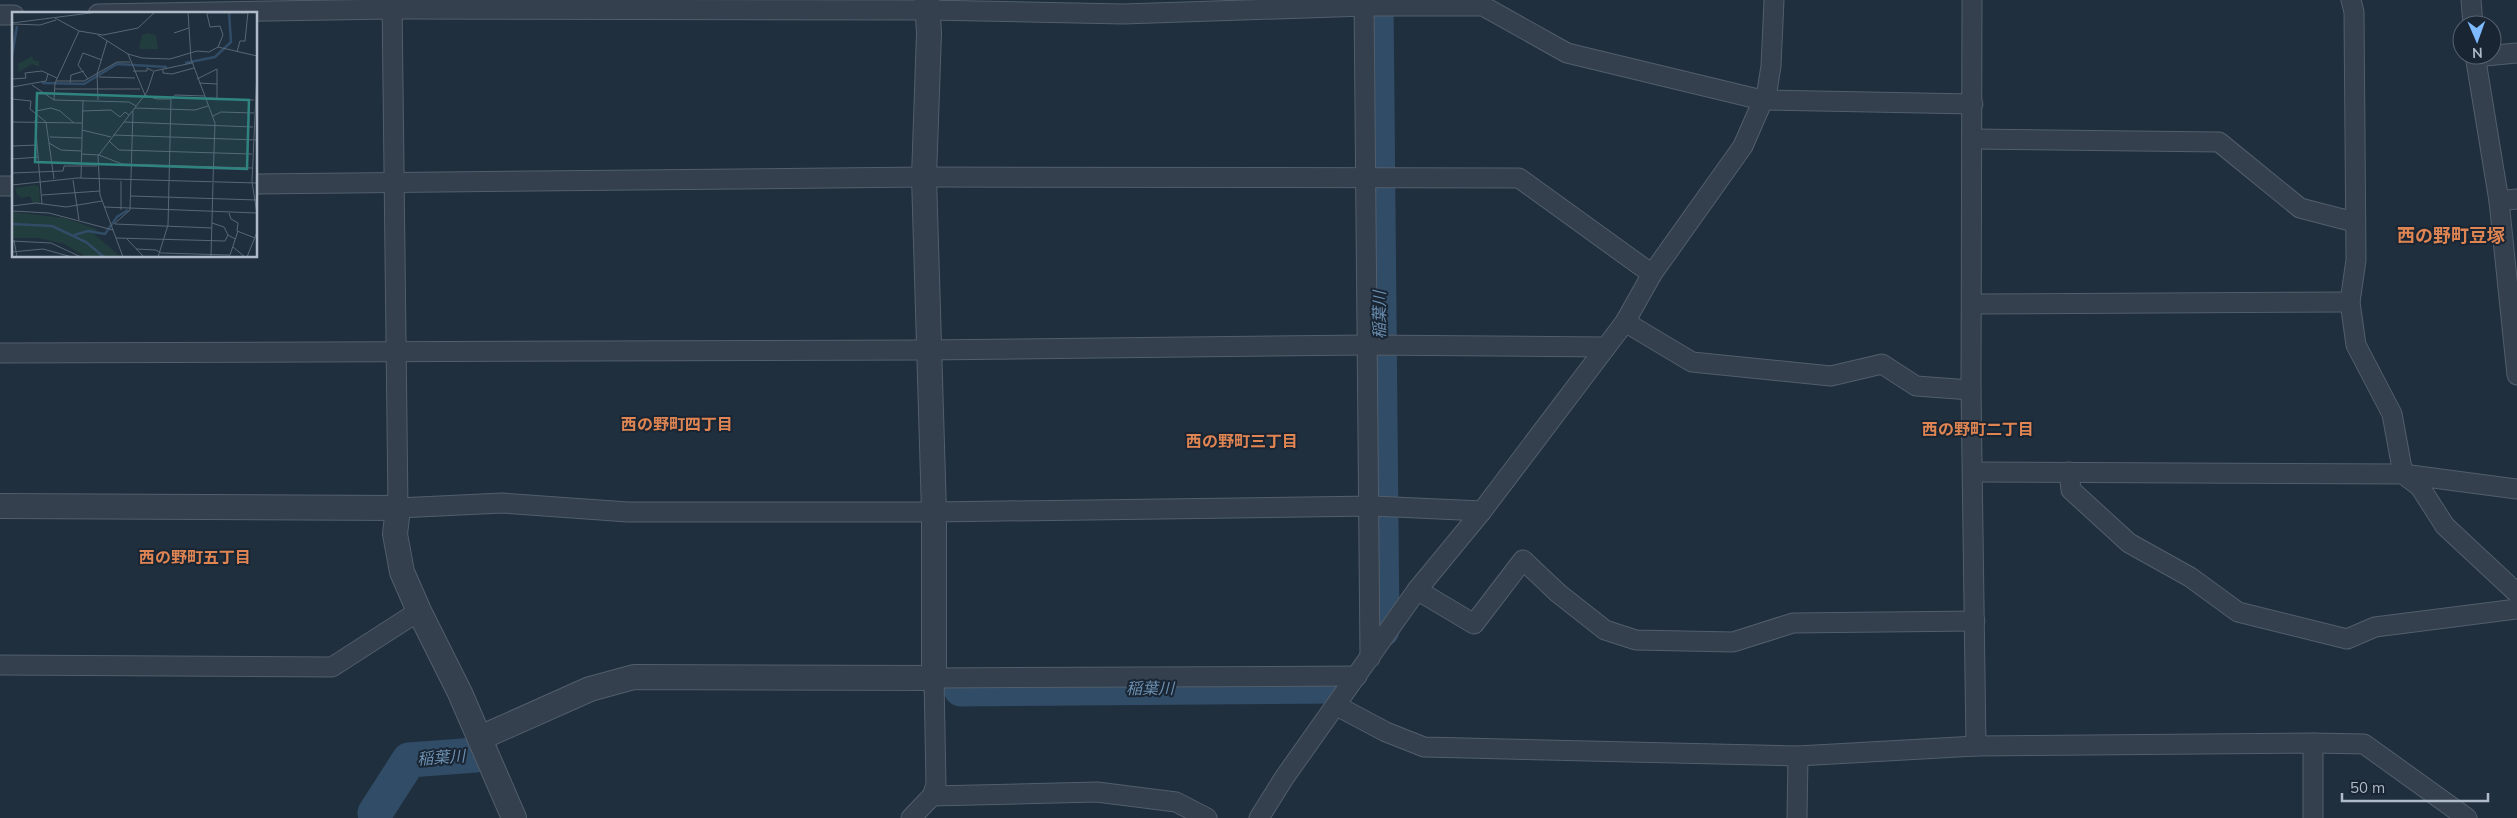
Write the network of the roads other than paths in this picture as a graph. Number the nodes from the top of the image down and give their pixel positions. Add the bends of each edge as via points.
1 (1774, 0) edge
2 (1972, 0) edge
3 (2351, 0) edge
4 (2471, 0) edge
5 (392, 4) edge
6 (1364, 4) edge
7 (928, 5) edge
8 (157, 12) edge
9 (2472, 15) edge
10 (2517, 53) edge
11 (2502, 54) edge
12 (2477, 65) edge
13 (1762, 100) junction
14 (1973, 104) junction
15 (1973, 139) junction
16 (924, 177) junction
17 (1366, 178) junction
18 (258, 184) edge
19 (393, 184) junction
20 (2508, 200) edge
21 (2354, 222) junction
22 (1652, 274) junction
23 (2350, 302) junction
24 (1972, 304) junction
25 (1625, 322) junction
26 (1366, 345) junction
27 (1606, 347) junction
28 (927, 350) junction
29 (396, 352) junction
30 (0, 353) edge
31 (2517, 375) edge
32 (1971, 390) junction
33 (1973, 472) junction
34 (2069, 472) junction
35 (2404, 474) junction
36 (2517, 489) edge
37 (0, 506) edge
38 (1377, 506) junction
39 (398, 508) junction
40 (1482, 511) junction
41 (934, 512) junction
42 (1416, 590) junction
43 (2517, 593) edge
44 (2517, 609) edge
45 (419, 611) junction
46 (1975, 621) junction
47 (1370, 658) junction
48 (0, 665) edge
49 (1357, 676) junction
50 (934, 678) junction
51 (1337, 706) junction
52 (480, 738) junction
53 (2313, 743) junction
54 (1976, 746) junction
55 (1798, 756) junction
56 (932, 796) junction
57 (514, 818) edge
58 (911, 818) edge
59 (1207, 818) edge
60 (1259, 818) edge
61 (1797, 818) edge
62 (2314, 818) edge
63 (2467, 818) edge

1 - 13 street via 1772,66
2 - 14 street
3 - 21 street via 2354,12
4 - 9 street
5 - 7 street
5 - 8 street
5 - 19 street
6 - 7 street via 1123,14
6 - 13 street via 1484,6 1567,53
6 - 17 street
7 - 16 street
10 - 11 street
12 - 20 street
13 - 14 street
13 - 22 street via 1743,146
14 - 15 street
15 - 21 street via 2219,142 2300,208
15 - 24 street
16 - 17 street
16 - 19 street
16 - 28 street
17 - 22 street via 1519,178
17 - 26 street
18 - 19 street
19 - 29 street
20 - 31 street
21 - 23 street via 2356,260
22 - 25 street
23 - 24 street
23 - 35 street via 2356,345 2392,414
24 - 32 street
25 - 27 street
25 - 32 street via 1692,362 1831,376 1882,364 1916,386
26 - 27 street
26 - 28 street
26 - 38 street
27 - 40 street
28 - 29 street
28 - 41 street
29 - 30 street
29 - 39 street
32 - 33 street
33 - 34 street
33 - 46 street
34 - 35 street
34 - 44 street via 2071,490 2129,542 2190,577 2238,612 2347,639 2375,627
35 - 36 street
35 - 43 street via 2420,487 2445,526
37 - 39 street
38 - 40 street
38 - 41 street
38 - 47 street
39 - 41 street via 502,503 628,512
39 - 45 street via 395,534 402,572
40 - 42 street
41 - 50 street
42 - 46 street via 1474,624 1523,560 1558,594 1605,630 1636,640 1733,642 1793,623
42 - 47 street
45 - 48 street via 332,667
45 - 52 street
46 - 54 street
47 - 49 street
49 - 50 street
49 - 51 street
50 - 52 street via 634,677 596,687
50 - 56 street via 936,785
51 - 55 street via 1386,732 1424,747
51 - 60 street
52 - 57 street
53 - 54 street
53 - 62 street
53 - 63 street via 2364,744
54 - 55 street
55 - 61 street
56 - 58 street
56 - 59 street via 1097,792 1176,802

